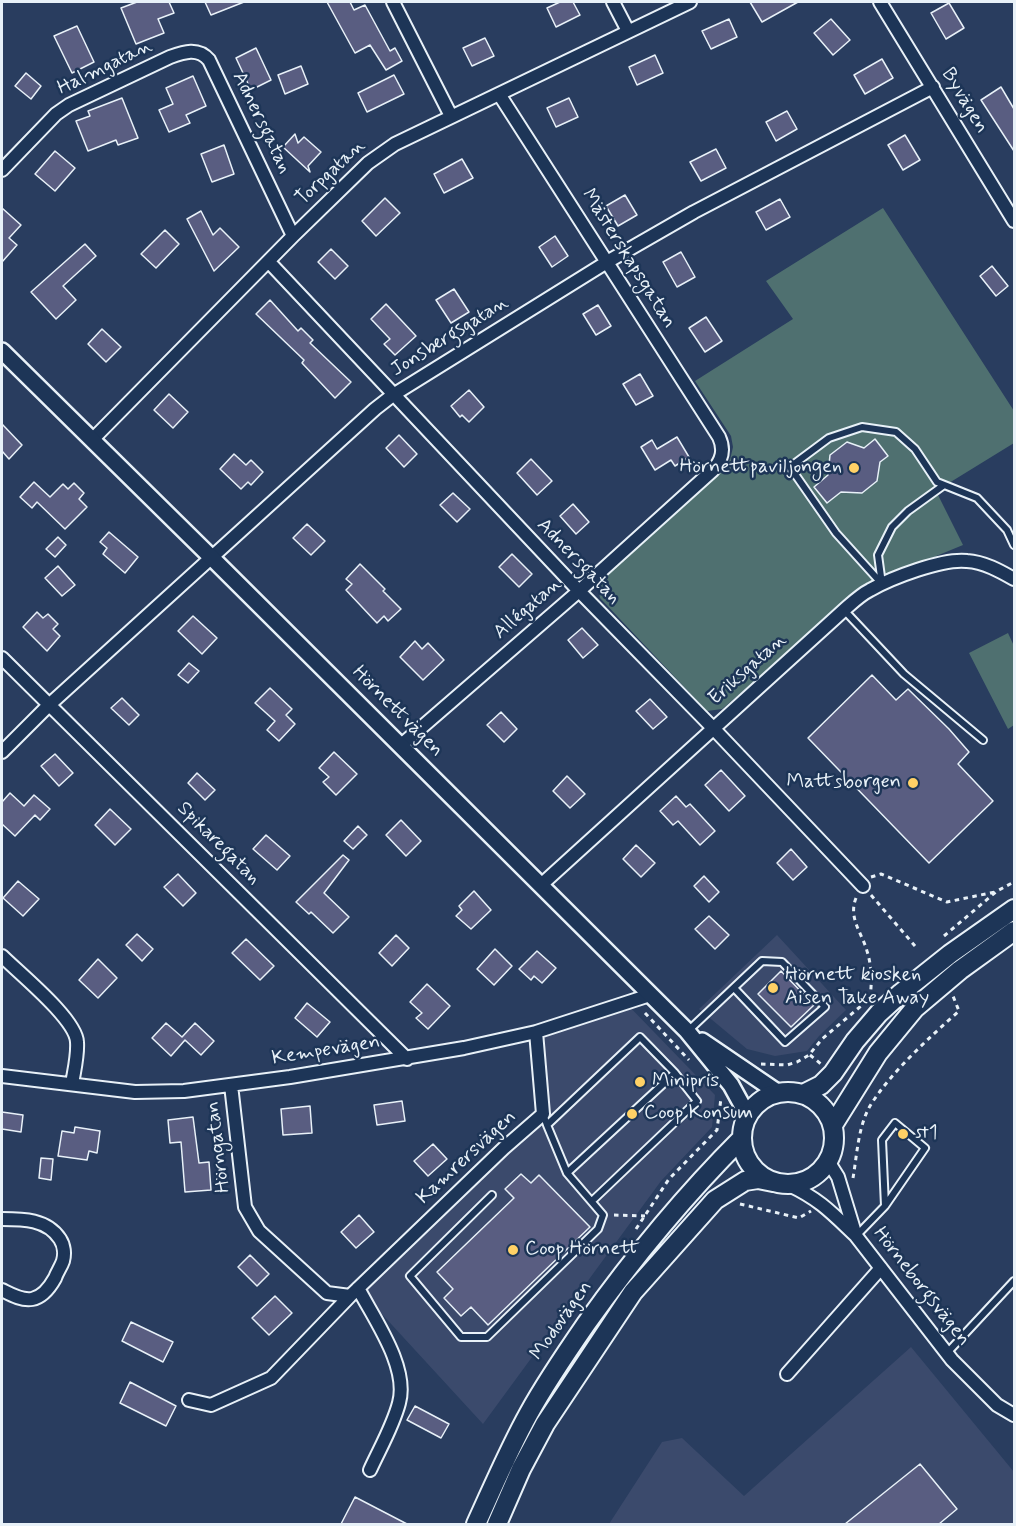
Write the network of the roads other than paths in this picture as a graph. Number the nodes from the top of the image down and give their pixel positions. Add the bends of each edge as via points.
1 (393, 2) edge
2 (613, 2) edge
3 (690, 2) edge
4 (880, 2) edge
5 (628, 31) junction
6 (209, 60) joint
7 (933, 87) junction
8 (499, 94) junction
9 (451, 116) junction
10 (2, 170) edge
11 (1014, 221) edge
12 (293, 236) junction
13 (268, 262) junction
14 (607, 262) junction
15 (2, 351) edge
16 (393, 395) junction
17 (92, 440) junction
18 (723, 446) joint
19 (944, 485) junction
20 (1014, 545) edge
21 (213, 558) junction
22 (1014, 579) edge
23 (882, 584) junction
24 (579, 591) junction
25 (844, 610) junction
26 (2, 658) edge
27 (48, 705) junction
28 (713, 728) junction
29 (983, 740) dead end
30 (400, 746) junction
31 (2, 752) edge
32 (541, 885) junction
33 (863, 886) road end
34 (1014, 909) edge
35 (1014, 931) edge
36 (2, 956) edge
37 (734, 988) junction
38 (650, 995) junction
39 (687, 1031) junction
40 (536, 1032) junction
41 (407, 1059) junction
42 (675, 1073) junction
43 (2, 1076) edge
44 (72, 1084) junction
45 (231, 1085) junction
46 (777, 1092) junction
47 (803, 1095) junction
48 (748, 1116) junction
49 (545, 1120) junction
50 (833, 1125) junction
51 (742, 1138) junction
52 (828, 1161) junction
53 (567, 1173) junction
54 (781, 1184) junction
55 (492, 1195) dead end
56 (591, 1202) junction
57 (885, 1206) junction
58 (2, 1219) edge
59 (856, 1236) junction
60 (881, 1268) junction
61 (1014, 1281) edge
62 (2, 1290) edge
63 (354, 1292) junction
64 (947, 1354) junction
65 (788, 1374) dead end
66 (189, 1400) dead end
67 (1014, 1415) edge
68 (370, 1470) dead end
69 (476, 1524) edge
70 (497, 1524) edge

1 - 9 street
2 - 5 street
3 - 5 street, Torpgatan
4 - 7 street, Byvägen
5 - 8 street, Torpgatan
6 - 10 street, Halmgatan via 204,54 187,51 69,105
6 - 12 street, Adnersgatan
7 - 11 street, Byvägen
7 - 14 street, Jonsbergsgatan
8 - 9 street, Torpgatan
8 - 14 street, Mästerskapsgatan
9 - 12 street, Torpgatan via 374,158
12 - 13 street, Torpgatan
13 - 16 street, Adnersgatan
13 - 17 street, Torpgatan
14 - 16 street, Jonsbergsgatan
14 - 18 street, Mästerskapsgatan
15 - 17 street, Hörnettvägen
16 - 21 street, Jonsbergsgatan
16 - 24 street, Adnersgatan
17 - 21 street, Hörnettvägen
18 - 24 street, Allégatan via 713,471
19 - 20 lane via 977,498 1007,530
19 - 23 lane via 892,527 878,555
19 - 23 lane via 937,482 915,448 896,432 862,427 830,438 790,467 837,533
21 - 27 street, Jonsbergsgatan
21 - 30 street, Hörnettvägen
22 - 23 street, Eriksgatan via 982,563 966,560 940,564
23 - 25 street, Eriksgatan
24 - 28 street, Adnersgatan
24 - 30 street, Allégatan
25 - 28 street, Eriksgatan
25 - 29 lane via 904,674
26 - 27 street, Spikaregatan
27 - 31 street, Jonsbergsgatan
27 - 41 street, Spikaregatan
28 - 32 street, Eriksgatan
28 - 33 street, Adnersgatan
30 - 32 street, Hörnettvägen
32 - 38 street, Hörnettvägen
34 - 47 main road via 901,993 879,1013 833,1072
35 - 50 main road via 915,1008 878,1053
36 - 44 street via 73,1028 78,1041
37 - 37 lane via 762,961 782,962 825,1007 785,1042
37 - 39 lane
38 - 39 street, Hörnettvägen
38 - 40 street, Kempevägen
39 - 46 street
39 - 48 street, Hörnettvägen via 731,1085
40 - 41 street, Kempevägen
40 - 49 street, Kamrersvägen
41 - 45 street, Kempevägen
42 - 49 lane via 640,1037
42 - 53 lane
42 - 56 lane via 697,1101
43 - 44 street, Kempevägen
44 - 45 street, Kempevägen via 135,1092
45 - 63 street, Hörngatan via 245,1207 259,1231 327,1293
46 - 47 main road
46 - 48 main road via 755,1106
47 - 50 main road via 816,1101
48 - 51 main road
49 - 53 lane
49 - 63 street, Kamrersvägen via 504,1148
50 - 52 main road via 835,1138
51 - 54 main road via 750,1165 760,1176
51 - 69 main road, Modovägen via 693,1189 627,1269 565,1355 528,1414
52 - 54 main road via 818,1174 804,1182
52 - 59 street, Hörneborgsvägen via 838,1177
53 - 56 lane
54 - 59 street via 812,1196
54 - 70 main road via 758,1179 746,1181 715,1200 633,1292 545,1424
55 - 56 lane via 410,1276 461,1337 487,1336 598,1229 603,1215
57 - 57 lane via 925,1148 895,1123 882,1140
57 - 59 lane
58 - 62 street via 27,1219 55,1232 63,1245 64,1260 41,1296 31,1300
59 - 60 street, Hörneborgsvägen
60 - 64 street, Hörneborgsvägen
60 - 65 street
61 - 64 lane
63 - 66 street, Kamrersvägen via 271,1378 211,1405
63 - 68 street via 396,1360 401,1380 400,1402
64 - 67 street, Hörneborgsvägen via 997,1405

